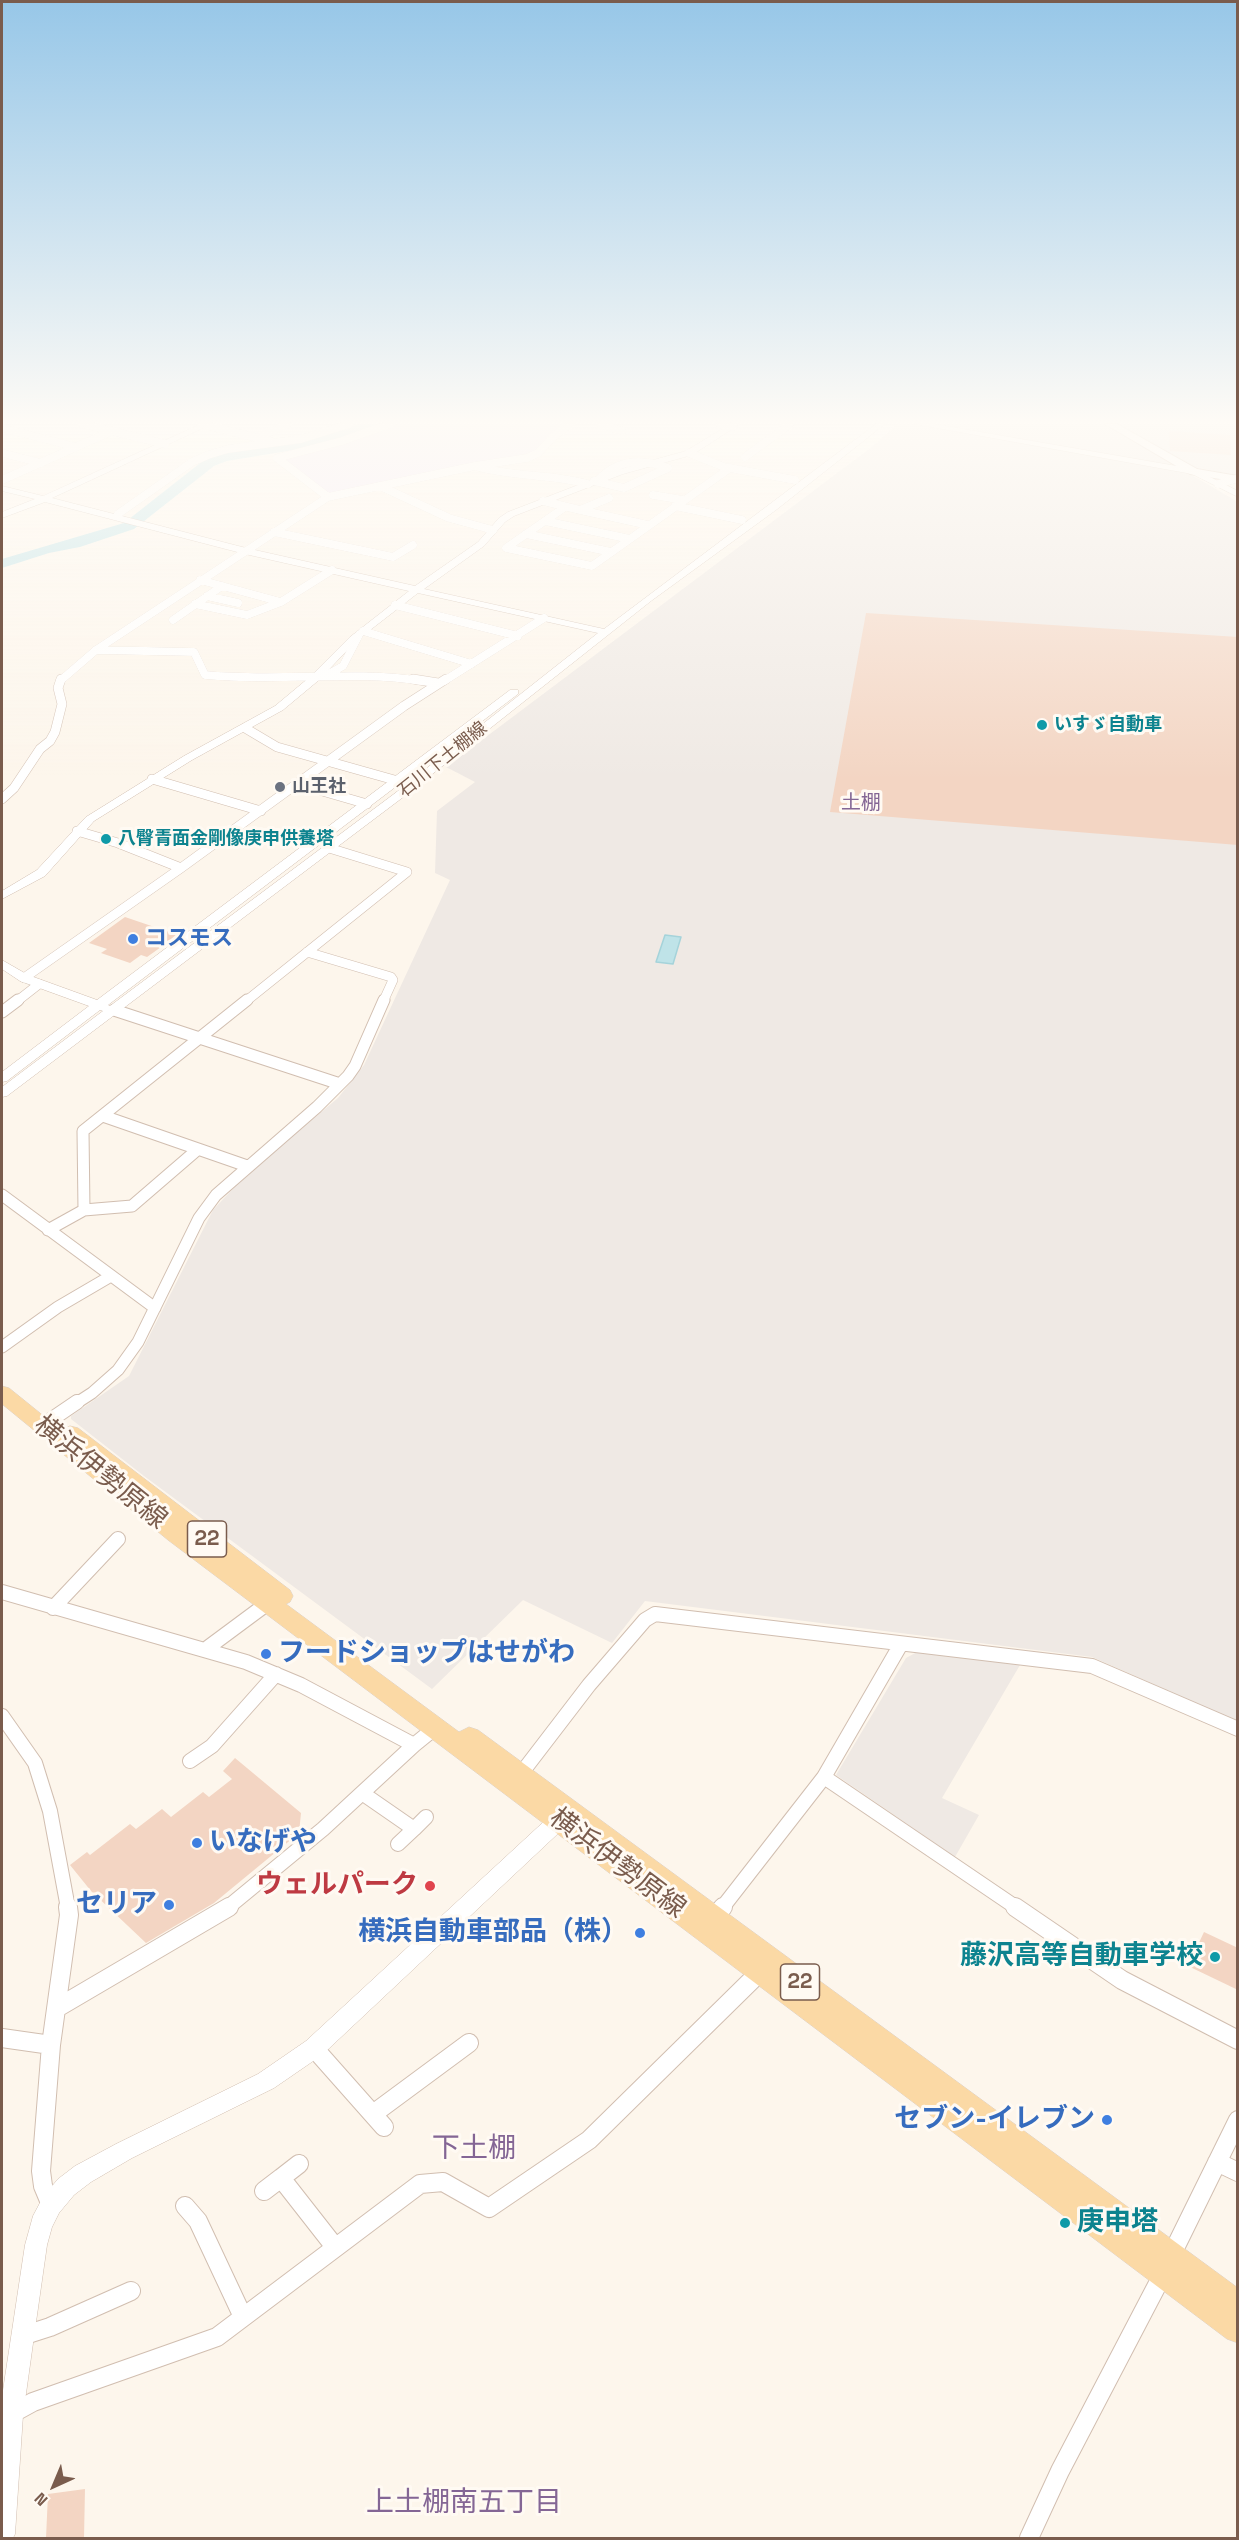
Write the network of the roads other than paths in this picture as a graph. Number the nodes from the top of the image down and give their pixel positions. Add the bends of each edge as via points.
1 (214, 543) edge
2 (258, 543) edge
3 (324, 543) edge
4 (482, 543) edge
5 (514, 543) edge
6 (566, 543) edge
7 (624, 543) edge
8 (713, 543) edge
9 (724, 543) edge
10 (413, 545) dead end
11 (245, 551) junction
12 (611, 552) junction
13 (332, 570) junction
14 (200, 580) junction
15 (222, 586) junction
16 (417, 589) junction
17 (207, 596) junction
18 (281, 602) junction
19 (238, 603) dead end
20 (195, 604) junction
21 (395, 605) junction
22 (544, 618) junction
23 (173, 620) dead end
24 (600, 631) junction
25 (361, 633) junction
26 (518, 636) junction
27 (96, 650) junction
28 (472, 664) junction
29 (318, 678) junction
30 (438, 683) junction
31 (245, 728) junction
32 (328, 762) junction
33 (152, 779) junction
34 (398, 781) junction
35 (298, 784) junction
36 (412, 785) junction
37 (2, 799) edge
38 (367, 804) junction
39 (261, 811) junction
40 (77, 831) junction
41 (329, 848) junction
42 (182, 868) junction
43 (2, 896) edge
44 (307, 952) junction
45 (2, 964) edge
46 (24, 978) junction
47 (39, 984) junction
48 (98, 1005) junction
49 (114, 1010) junction
50 (2, 1012) edge
51 (201, 1038) junction
52 (2, 1078) edge
53 (340, 1084) junction
54 (2, 1093) edge
55 (103, 1116) junction
56 (197, 1150) junction
57 (247, 1166) junction
58 (2, 1195) edge
59 (84, 1210) junction
60 (48, 1230) junction
61 (111, 1276) junction
62 (155, 1308) junction
63 (2, 1347) edge
64 (2, 1378) edge
65 (2, 1393) edge
66 (52, 1419) junction
67 (118, 1539) dead end
68 (2, 1592) edge
69 (268, 1603) junction
70 (53, 1608) junction
71 (901, 1644) junction
72 (206, 1648) junction
73 (276, 1674) junction
74 (2, 1716) edge
75 (435, 1728) junction
76 (1238, 1729) edge
77 (414, 1745) junction
78 (190, 1761) dead end
79 (520, 1775) junction
80 (824, 1777) junction
81 (362, 1793) junction
82 (426, 1817) dead end
83 (558, 1821) junction
84 (414, 1828) junction
85 (398, 1844) dead end
86 (714, 1918) junction
87 (766, 1966) junction
88 (57, 2008) junction
89 (2, 2038) edge
90 (1238, 2040) edge
91 (470, 2043) dead end
92 (51, 2045) junction
93 (314, 2048) junction
94 (1238, 2120) edge
95 (1217, 2162) junction
96 (299, 2164) dead end
97 (1238, 2172) edge
98 (281, 2178) junction
99 (264, 2191) dead end
100 (51, 2205) junction
101 (185, 2206) dead end
102 (335, 2247) junction
103 (1167, 2265) junction
104 (131, 2291) dead end
105 (1238, 2307) edge
106 (243, 2317) junction
107 (1238, 2328) edge
108 (22, 2336) junction
109 (6, 2417) edge
110 (2, 2528) edge
111 (2, 2534) edge
112 (1029, 2538) edge

1 - 11 street
2 - 11 street
3 - 10 street via 393,557
4 - 16 street
5 - 12 street via 506,548 592,566
6 - 12 street
7 - 12 street
8 - 24 street, 石川下土棚線
9 - 24 street, 石川下土棚線
11 - 13 street
11 - 14 street
13 - 16 street
13 - 18 street
14 - 15 street
14 - 27 street
15 - 17 street
15 - 18 street
16 - 21 street
16 - 22 street
17 - 19 street
17 - 20 street
18 - 20 street via 248,615
20 - 23 street
21 - 25 street
21 - 26 street
22 - 24 street
22 - 26 street
24 - 34 street, 石川下土棚線
24 - 36 street, 石川下土棚線
25 - 28 street
25 - 29 street
26 - 28 street
27 - 29 street via 194,652 205,675 261,680
27 - 37 street via 61,679 58,688 63,704 55,732
28 - 30 street
29 - 30 street via 375,676
29 - 31 street
30 - 32 street
31 - 32 street via 277,747
31 - 33 street
32 - 34 street
32 - 35 street
33 - 39 street
33 - 40 street
34 - 36 street
34 - 38 street, 石川下土棚線
35 - 38 street
35 - 39 street
36 - 41 street, 石川下土棚線
38 - 48 street, 石川下土棚線
39 - 42 street
40 - 42 street via 113,840
40 - 43 street via 40,873
41 - 44 street via 407,872
41 - 49 street, 石川下土棚線
42 - 46 street
44 - 51 street
44 - 53 street via 393,980 355,1066
45 - 46 street
46 - 47 street
47 - 48 street
47 - 50 street
48 - 49 street
48 - 52 street, 石川下土棚線
49 - 51 street
49 - 54 street, 石川下土棚線
51 - 53 street
51 - 55 street
53 - 57 street
55 - 56 street
55 - 59 street via 83,1131
56 - 57 street
56 - 59 street via 132,1206
57 - 62 street via 216,1195 199,1218
58 - 60 street
59 - 60 street
60 - 61 street
61 - 62 street
61 - 63 street
62 - 66 street via 118,1370
64 - 66 main road, 横浜伊勢原線 / 22
65 - 69 main road, 横浜伊勢原線 / 22
66 - 79 main road, 横浜伊勢原線 / 22
67 - 70 street
68 - 70 street
69 - 72 street
69 - 75 main road, 横浜伊勢原線 / 22
70 - 72 street
71 - 76 street via 1092,1666
71 - 79 street via 655,1614 645,1620 589,1685
71 - 80 street
72 - 73 street
73 - 77 street
73 - 78 street via 212,1746
74 - 88 street via 35,1763 50,1811 69,1915
75 - 77 street
75 - 83 main road, 横浜伊勢原線 / 22
77 - 81 street
79 - 86 main road, 横浜伊勢原線 / 22
80 - 86 street
80 - 90 street via 1122,1980
81 - 84 street
81 - 88 street via 220,1914
82 - 84 street
83 - 87 main road, 横浜伊勢原線 / 22
83 - 93 street
84 - 85 street
86 - 87 main road, 横浜伊勢原線 / 22
87 - 102 street via 589,2140 489,2208 443,2182 420,2184
87 - 103 main road, 横浜伊勢原線 / 22
88 - 92 street
89 - 92 street
91 - 93 street via 379,2120
92 - 100 street via 41,2177
93 - 100 street via 266,2081 83,2174
94 - 95 street
95 - 97 street
95 - 103 street
96 - 98 street
98 - 99 street
98 - 102 street
100 - 108 street via 36,2245
101 - 106 street via 198,2221
102 - 106 street
103 - 105 main road, 横浜伊勢原線 / 22
103 - 107 main road, 横浜伊勢原線 / 22
103 - 112 street via 1060,2470
104 - 108 street
106 - 109 street via 216,2337 33,2402
108 - 109 street
109 - 110 street
110 - 111 street

